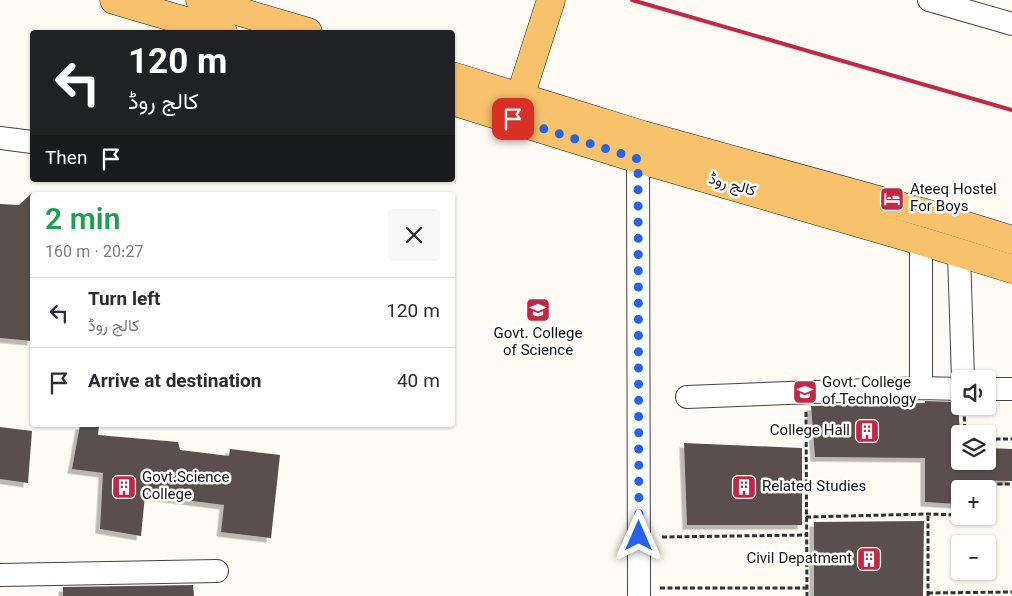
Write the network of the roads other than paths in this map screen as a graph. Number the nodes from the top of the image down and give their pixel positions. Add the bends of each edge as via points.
1 (114, 0) edge
2 (200, 0) edge
3 (538, 0) edge
4 (551, 0) edge
5 (929, 0) edge
6 (1012, 24) edge
7 (216, 30) edge
8 (301, 30) edge
9 (455, 77) edge
10 (513, 95) junction
11 (455, 102) edge
12 (0, 138) edge
13 (30, 142) edge
14 (638, 159) junction
15 (1012, 240) edge
16 (922, 241) junction
17 (959, 253) junction
18 (1012, 269) edge
19 (963, 370) edge
20 (921, 388) junction
21 (996, 389) edge
22 (1012, 389) edge
23 (951, 390) edge
24 (687, 397) dead end
25 (217, 571) dead end
26 (0, 575) edge
27 (649, 592) edge

1 - 7 main road
2 - 8 main road
3 - 10 main road
4 - 10 main road
5 - 6 street
9 - 10 main road, کالج روڈ
10 - 15 main road, کالج روڈ
11 - 14 main road, کالج روڈ
12 - 13 street
14 - 16 main road, کالج روڈ
14 - 27 street
16 - 17 main road, کالج روڈ
16 - 20 street
17 - 18 main road, کالج روڈ
17 - 19 street
20 - 23 street
20 - 24 street
21 - 22 street
25 - 26 street

